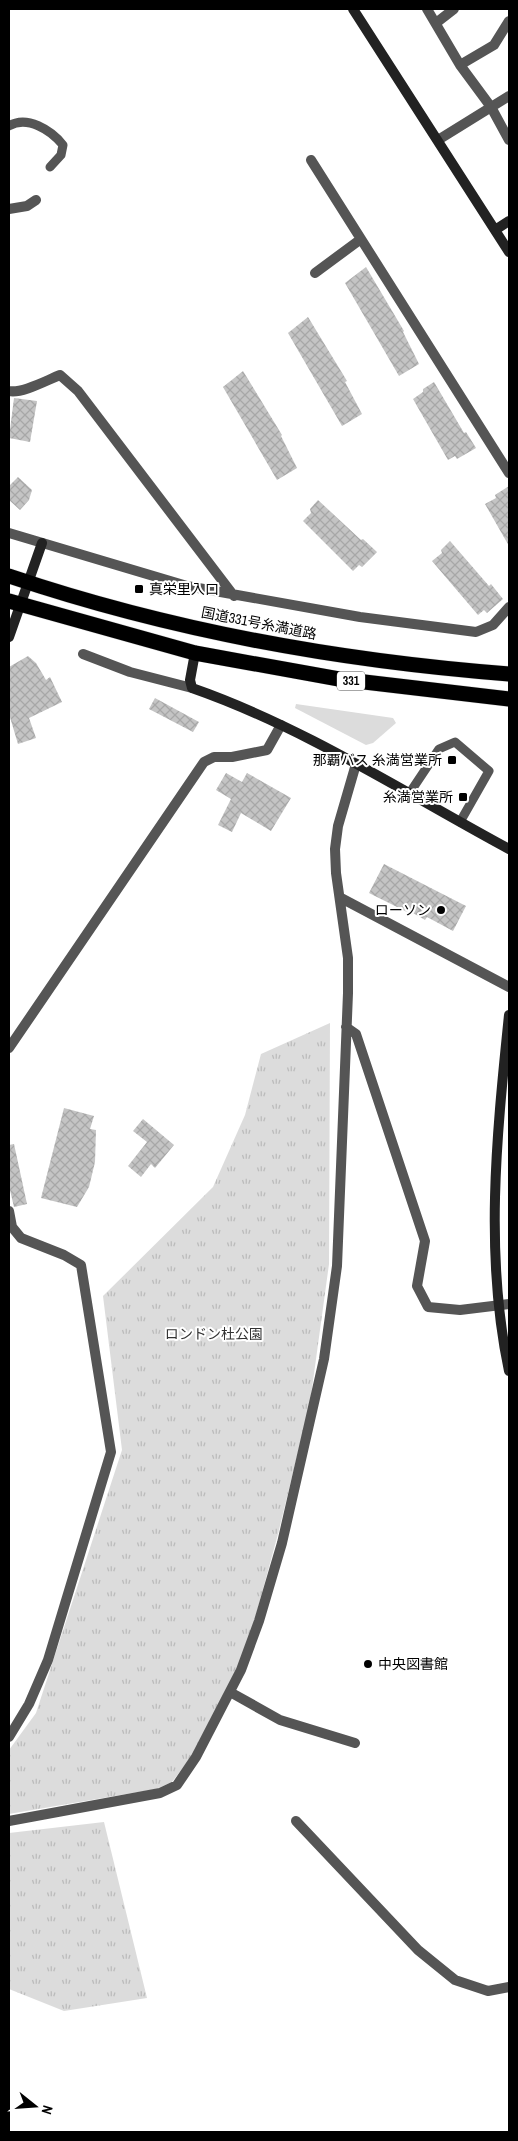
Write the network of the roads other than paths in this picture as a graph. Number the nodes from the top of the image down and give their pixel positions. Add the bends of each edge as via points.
1 (353, 9) edge
2 (427, 9) edge
3 (454, 9) edge
4 (509, 22) edge
5 (436, 24) junction
6 (460, 64) junction
7 (509, 96) edge
8 (491, 107) junction
9 (9, 126) edge
10 (438, 140) junction
11 (509, 140) edge
12 (311, 160) dead end
13 (50, 167) dead end
14 (36, 200) dead end
15 (9, 209) edge
16 (509, 221) edge
17 (495, 230) junction
18 (361, 239) junction
19 (509, 252) edge
20 (315, 273) dead end
21 (9, 391) edge
22 (509, 473) edge
23 (9, 533) edge
24 (42, 542) junction
25 (9, 576) edge
26 (28, 582) junction
27 (234, 596) junction
28 (14, 603) edge
29 (509, 607) edge
30 (9, 637) edge
31 (195, 653) junction
32 (83, 654) dead end
33 (509, 674) edge
34 (192, 688) junction
35 (509, 699) edge
36 (281, 724) junction
37 (356, 764) junction
38 (409, 794) junction
39 (460, 822) junction
40 (509, 849) edge
41 (341, 898) junction
42 (509, 987) edge
43 (509, 1015) edge
44 (346, 1027) junction
45 (9, 1048) edge
46 (9, 1211) edge
47 (504, 1304) edge
48 (509, 1371) edge
49 (230, 1692) junction
50 (9, 1737) edge
51 (354, 1743) dead end
52 (296, 1821) dead end
53 (9, 1822) edge
54 (509, 1987) edge

1 - 10 street
2 - 5 street
3 - 5 street
4 - 6 street via 494,45
5 - 6 street
6 - 8 street
7 - 8 street
8 - 10 street
8 - 11 street
9 - 13 lane via 21,121 56,137 63,145 61,155
10 - 17 street
12 - 18 street
14 - 15 street via 27,206
16 - 17 street
17 - 19 street
18 - 20 street
18 - 22 street
21 - 27 street via 34,386 60,375 78,391
23 - 24 street
24 - 26 street
24 - 27 street via 187,586
25 - 26 highway, 国道331号糸満道路 / 331
26 - 28 street
26 - 33 highway, 国道331号糸満道路 / 331 via 216,633 340,654
27 - 29 street via 476,632 493,625
28 - 30 street
28 - 31 highway, 331
31 - 34 street via 190,680
31 - 35 highway, 331 via 339,679
32 - 34 street via 130,672
34 - 36 street
36 - 37 street
36 - 45 street via 267,750 214,757 204,762
37 - 38 street
37 - 41 street via 336,841 336,873
38 - 39 street
38 - 39 lane via 439,749 455,742 489,771
39 - 40 street
41 - 42 street
41 - 44 street via 348,958
43 - 47 street via 500,1107 494,1238
44 - 47 street via 356,1034 425,1241 417,1286 428,1308 460,1310
44 - 49 street via 338,1266 324,1359 282,1543 259,1621
46 - 50 street via 12,1227 21,1238 81,1265 110,1452 48,1660 29,1704
47 - 48 street
49 - 51 street via 280,1720
49 - 53 street via 196,1757 177,1785 160,1793
52 - 54 street via 418,1950 455,1980 488,1991

